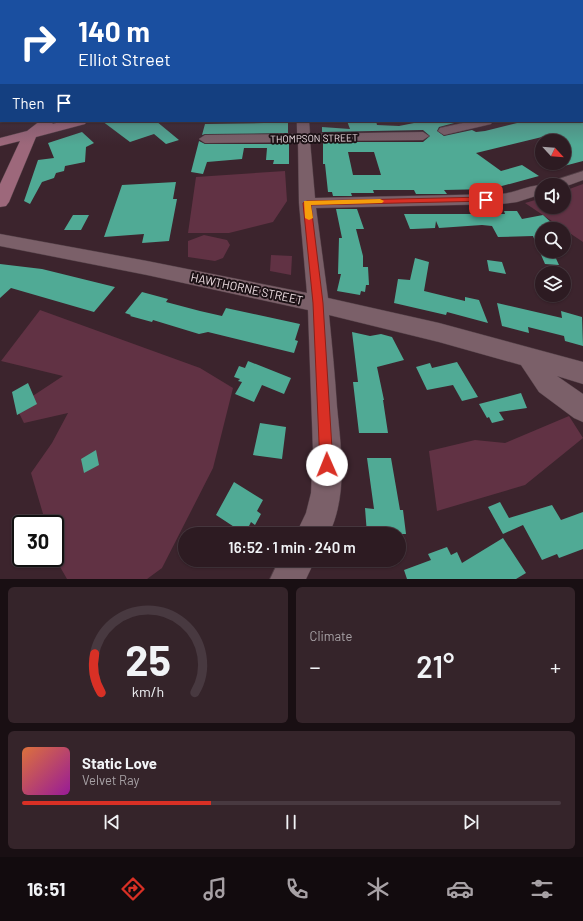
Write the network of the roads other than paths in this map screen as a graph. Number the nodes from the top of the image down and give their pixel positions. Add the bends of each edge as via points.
1 (47, 122) edge
2 (76, 122) edge
3 (303, 122) edge
4 (483, 122) edge
5 (444, 132) dead end
6 (30, 135) junction
7 (424, 136) dead end
8 (205, 139) dead end
9 (303, 139) junction
10 (0, 142) edge
11 (583, 175) edge
12 (571, 179) edge
13 (535, 191) edge
14 (0, 202) edge
15 (307, 203) junction
16 (0, 240) edge
17 (318, 303) junction
18 (529, 357) junction
19 (583, 373) edge
20 (583, 409) edge
21 (316, 527) edge
22 (294, 567) edge
23 (287, 579) edge

1 - 6 main road
2 - 6 main road
3 - 9 street
4 - 5 street
6 - 10 main road
6 - 14 main road
7 - 9 street, THOMPSON STREET
8 - 9 street, THOMPSON STREET
9 - 15 street
11 - 12 street
13 - 15 street via 501,199
15 - 17 street
16 - 17 street, HAWTHORNE STREET via 162,270
17 - 18 street, HAWTHORNE STREET
17 - 21 street via 327,451 326,493
18 - 19 street, HAWTHORNE STREET
18 - 20 street via 548,384
22 - 23 street

